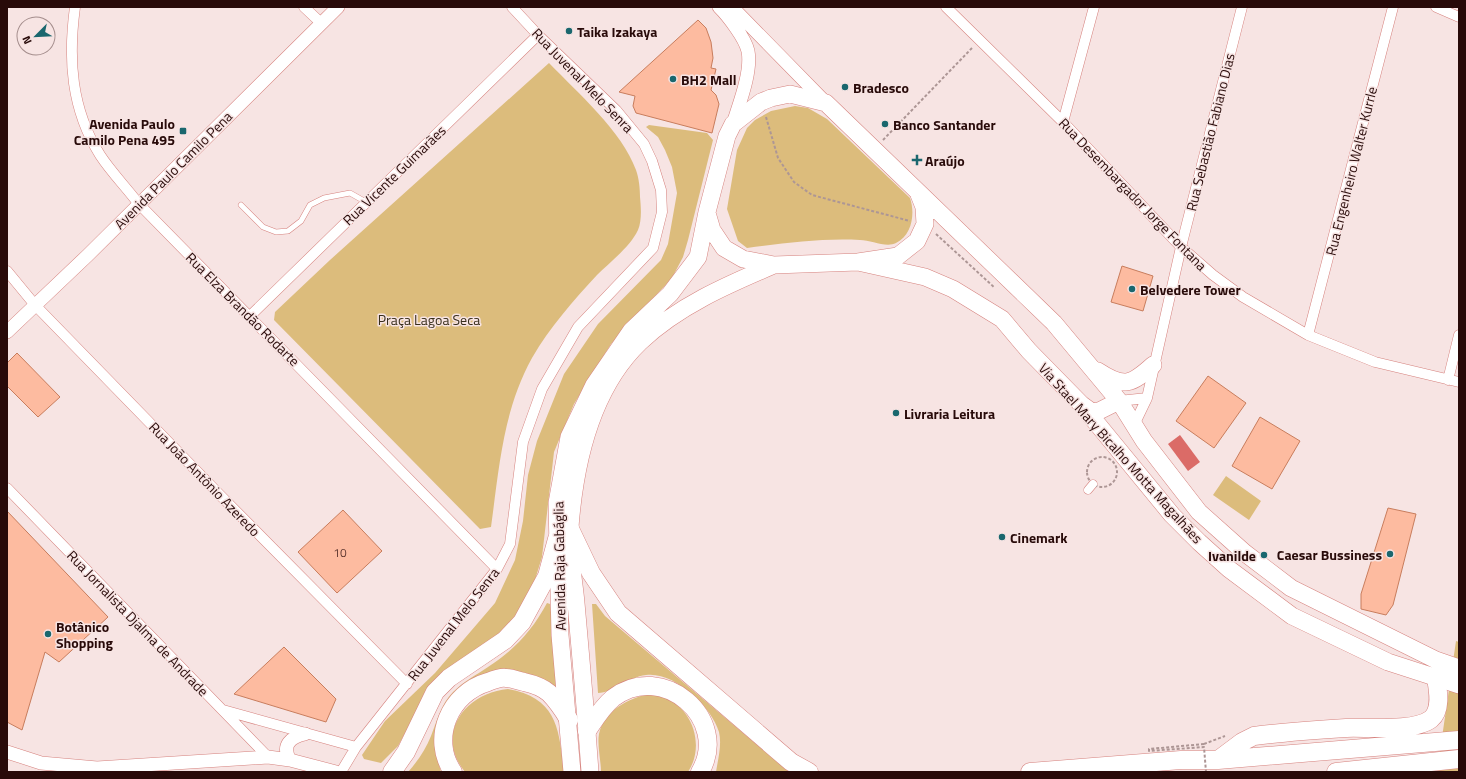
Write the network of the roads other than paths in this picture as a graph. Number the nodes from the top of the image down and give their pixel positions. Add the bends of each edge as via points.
1 (75, 7) edge
2 (304, 7) edge
3 (338, 7) edge
4 (512, 7) edge
5 (719, 7) edge
6 (732, 7) edge
7 (946, 7) edge
8 (1094, 7) edge
9 (1242, 7) edge
10 (1393, 7) edge
11 (1436, 7) edge
12 (1459, 17) edge
13 (321, 23) junction
14 (538, 35) junction
15 (826, 103) junction
16 (1063, 122) junction
17 (733, 124) junction
18 (917, 190) junction
19 (366, 202) junction
20 (138, 203) junction
21 (241, 205) dead end
22 (707, 212) junction
23 (1181, 247) junction
24 (858, 262) junction
25 (774, 265) junction
26 (7, 271) edge
27 (35, 305) junction
28 (250, 316) junction
29 (7, 332) edge
30 (1308, 335) junction
31 (1459, 335) edge
32 (1089, 365) junction
33 (1153, 365) junction
34 (1448, 380) junction
35 (1459, 382) edge
36 (1147, 398) junction
37 (1119, 401) junction
38 (1081, 404) junction
39 (1134, 425) junction
40 (7, 488) edge
41 (564, 534) junction
42 (497, 569) junction
43 (1459, 668) edge
44 (1436, 678) junction
45 (407, 684) junction
46 (1459, 685) edge
47 (222, 710) junction
48 (569, 720) junction
49 (587, 731) junction
50 (305, 734) junction
51 (1459, 740) edge
52 (356, 747) junction
53 (7, 752) edge
54 (268, 758) junction
55 (1459, 759) edge
56 (290, 760) junction
57 (1212, 766) edge
58 (572, 768) edge
59 (336, 772) edge
60 (341, 772) edge
61 (392, 772) edge
62 (453, 772) edge
63 (590, 772) edge
64 (700, 772) edge
65 (809, 772) edge
66 (1030, 772) edge
67 (1336, 772) edge

1 - 20 street, Rua Elza Brandão Rodarte via 71,40 74,90 84,121 100,154
2 - 13 street
3 - 13 street, Avenida Paulo Camilo Pena
4 - 14 street, Rua Juvenal Melo Senra
5 - 17 street via 730,18 748,51 747,79
6 - 15 street
7 - 16 street, Rua Desembargador Jorge Fontana
8 - 16 street
9 - 23 street, Rua Sebastião Fabiano Dias
10 - 30 street, Rua Engenheiro Walter Kurrle
11 - 12 street
13 - 20 street, Avenida Paulo Camilo Pena
14 - 19 street, Rua Vicente Guimarães
14 - 42 street, Rua Juvenal Melo Senra via 616,110 644,144 661,190 662,212 653,248 578,327 542,389 522,442 510,544
15 - 17 highway via 790,94 771,98
15 - 18 highway, Via Stael Mary Bicalho Motta Magalhães
16 - 23 street, Rua Desembargador Jorge Fontana
17 - 22 highway, Avenida Raja Gabáglia via 727,136
18 - 24 highway via 924,207 925,224 917,241 898,256
18 - 32 highway, Via Stael Mary Bicalho Motta Magalhães via 1054,323
19 - 21 lane via 350,193 324,198 310,205 301,221 288,231 276,232 263,227
19 - 28 street, Rua Vicente Guimarães
20 - 27 street, Avenida Paulo Camilo Pena
20 - 28 street, Rua Elza Brandão Rodarte
22 - 25 highway via 712,230 724,248 743,259
22 - 41 highway, Avenida Raja Gabáglia via 698,257 670,294 631,331 594,385 569,437 556,503
23 - 30 street, Rua Desembargador Jorge Fontana via 1212,275 1243,297
23 - 33 street, Rua Sebastião Fabiano Dias
24 - 25 highway
24 - 38 highway, Via Stael Mary Bicalho Motta Magalhães via 925,277 953,289 1002,319 1029,351
25 - 41 highway, Avenida Raja Gabáglia via 729,284 686,307 641,341 617,368 599,399 579,461
26 - 27 street, Rua João Antônio Azeredo
27 - 29 street, Avenida Paulo Camilo Pena
27 - 45 street, Rua João Antônio Azeredo
28 - 42 street, Rua Elza Brandão Rodarte
30 - 34 street, Rua Desembargador Jorge Fontana via 1375,362
31 - 34 street
32 - 33 highway via 1115,381 1128,383 1138,380
32 - 37 highway, Via Stael Mary Bicalho Motta Magalhães
33 - 36 street, Rua Sebastião Fabiano Dias
34 - 35 street, Rua Desembargador Jorge Fontana
36 - 37 street
36 - 39 street, Rua Sebastião Fabiano Dias
37 - 38 highway via 1092,412
37 - 39 highway, Via Stael Mary Bicalho Motta Magalhães
38 - 44 highway, Via Stael Mary Bicalho Motta Magalhães via 1172,515 1229,568 1292,616 1388,662
39 - 43 highway, Via Stael Mary Bicalho Motta Magalhães via 1199,512 1245,553 1291,588 1436,660
40 - 47 street, Rua Jornalista Djalma de Andrade
41 - 48 highway, Avenida Raja Gabáglia via 560,635
41 - 49 highway, Avenida Raja Gabáglia
41 - 61 highway via 547,576 522,622 504,640 449,678 435,692 406,752
41 - 65 highway via 618,613 791,762
42 - 45 street, Rua Juvenal Melo Senra
44 - 46 highway
44 - 57 highway via 1436,713 1423,723 1254,736 1242,742
45 - 52 street, Rua Juvenal Melo Senra
47 - 50 street
47 - 54 street, Rua Jornalista Djalma de Andrade
48 - 58 highway, Avenida Raja Gabáglia
48 - 62 highway via 548,692 534,684 505,677 478,685 469,690 455,705 445,724 442,742 445,757
49 - 63 highway, Avenida Raja Gabáglia
49 - 64 highway via 602,707 625,690 654,685 676,692 694,707 705,729 708,743
50 - 52 street
50 - 56 street via 290,740 287,747
51 - 57 highway
52 - 60 street, Rua Juvenal Melo Senra
53 - 54 street via 41,763 97,768
54 - 56 street
55 - 67 highway
56 - 59 street
57 - 66 highway via 1180,760

